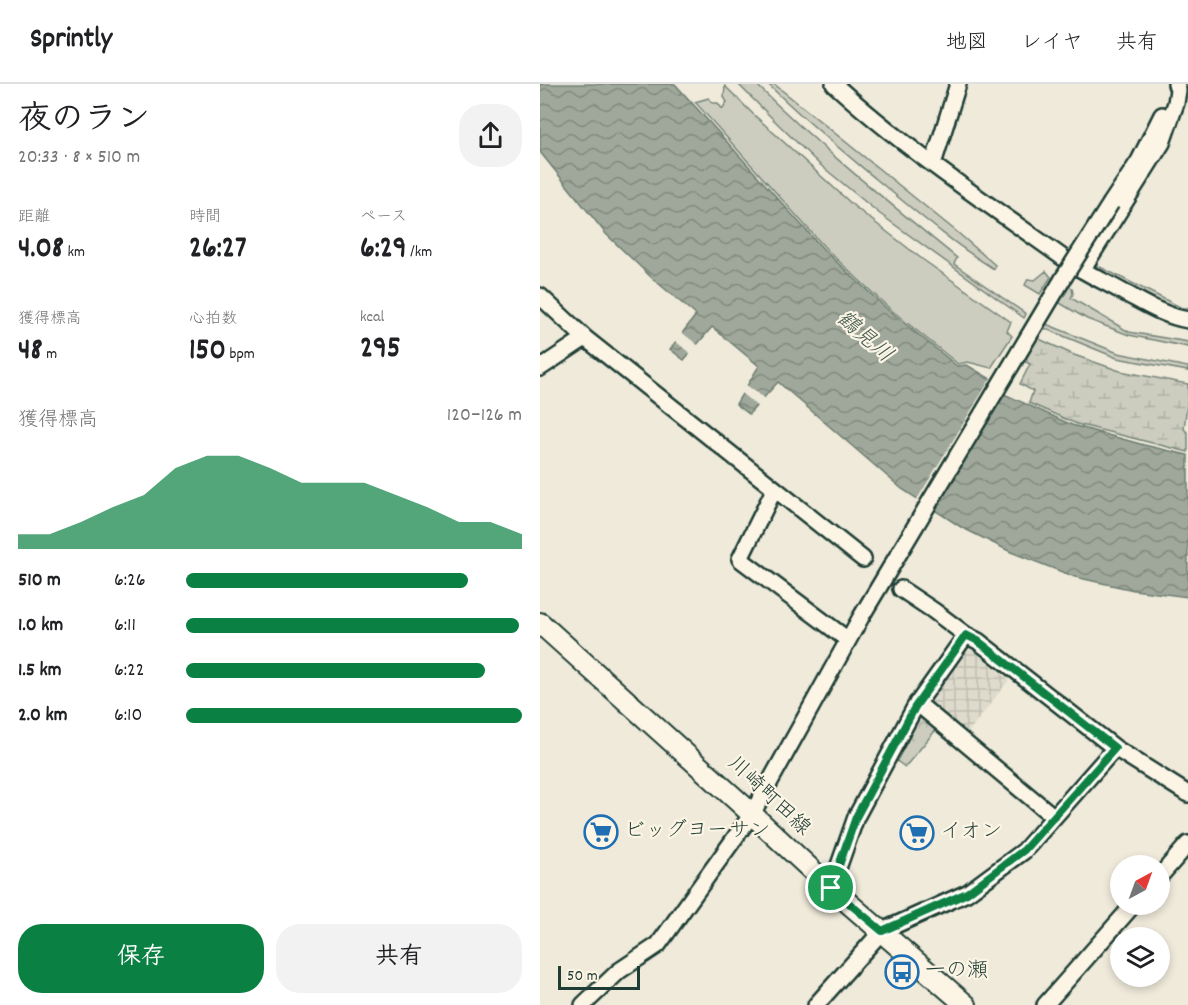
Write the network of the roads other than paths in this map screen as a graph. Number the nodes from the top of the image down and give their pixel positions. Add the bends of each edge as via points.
1 (834, 84) edge
2 (958, 84) edge
3 (1174, 84) edge
4 (933, 164) junction
5 (1082, 270) junction
6 (540, 296) edge
7 (1188, 320) edge
8 (585, 338) junction
9 (540, 368) edge
10 (775, 490) junction
11 (863, 559) dead end
12 (901, 589) dead end
13 (540, 622) edge
14 (966, 635) junction
15 (848, 640) junction
16 (917, 703) junction
17 (1115, 748) junction
18 (1188, 794) edge
19 (752, 814) junction
20 (1054, 817) junction
21 (1188, 844) edge
22 (1170, 865) edge
23 (831, 888) junction
24 (1124, 915) edge
25 (882, 931) junction
26 (583, 1005) edge
27 (816, 1005) edge
28 (966, 1005) edge
29 (1045, 1005) edge

1 - 4 street
2 - 4 street
3 - 5 street via 1178,90 1176,103 1162,143
3 - 15 street, bridge via 1139,161 1043,312
4 - 5 street
5 - 7 street via 1157,310
6 - 8 street
8 - 9 street
8 - 10 street
10 - 11 street
10 - 15 street via 740,559
12 - 14 street
13 - 19 main road, 川崎町田線
14 - 16 street
14 - 17 street
15 - 19 street
16 - 20 street
16 - 23 street via 856,817
17 - 18 street
17 - 20 street
19 - 23 main road, 川崎町田線
19 - 26 street via 658,945 619,971
20 - 25 street via 1024,850 967,893
21 - 22 street
23 - 25 main road, 川崎町田線
24 - 29 street
25 - 27 street
25 - 28 main road, 川崎町田線

